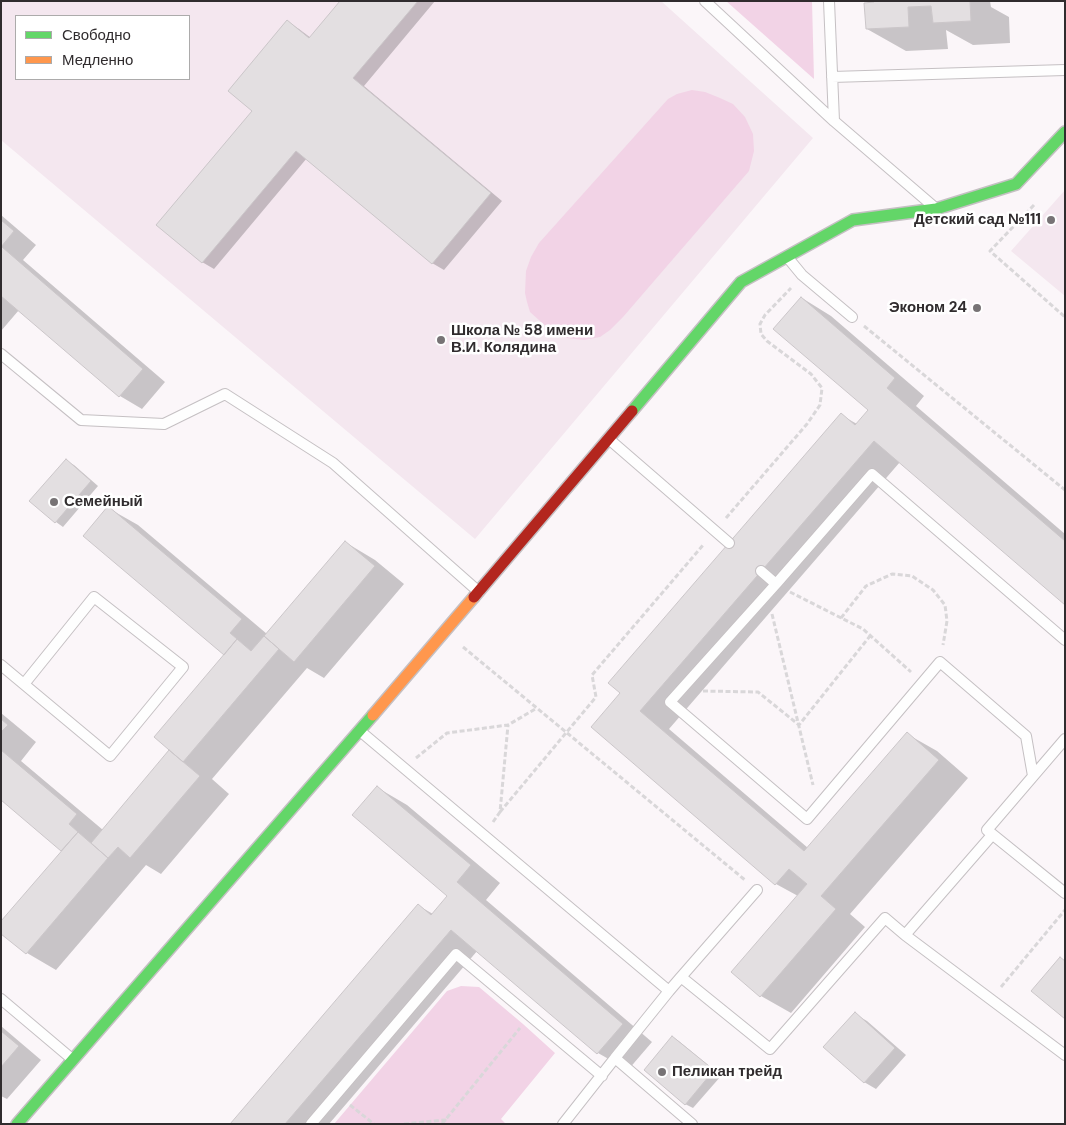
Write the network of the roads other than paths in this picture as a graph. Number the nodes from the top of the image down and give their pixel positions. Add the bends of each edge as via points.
1 (705, 1) edge
2 (829, 1) edge
3 (1065, 70) edge
4 (832, 77) junction
5 (834, 121) junction
6 (1065, 132) edge
7 (936, 209) junction
8 (788, 257) junction
9 (852, 316) road end
10 (1, 354) edge
11 (609, 439) junction
12 (729, 543) dead end
13 (761, 571) dead end
14 (776, 584) junction
15 (479, 592) junction
16 (1065, 640) edge
17 (1, 665) edge
18 (24, 684) junction
19 (360, 731) junction
20 (1065, 739) edge
21 (1033, 776) junction
22 (992, 835) junction
23 (757, 890) road end
24 (1065, 893) edge
25 (905, 935) junction
26 (681, 977) junction
27 (669, 991) junction
28 (1, 999) edge
29 (1065, 1055) edge
30 (615, 1058) junction
31 (73, 1059) junction
32 (602, 1076) junction
33 (17, 1124) edge
34 (311, 1124) edge
35 (563, 1124) edge
36 (692, 1124) edge

1 - 5 lane
2 - 4 lane
3 - 4 lane
4 - 5 lane
5 - 7 lane
6 - 7 street via 1016,184
7 - 8 street via 853,220
8 - 9 lane via 802,275
8 - 11 street via 741,282
10 - 15 lane via 82,420 164,424 225,394 332,463
11 - 12 lane
11 - 15 street
13 - 14 lane
14 - 16 lane via 872,474
14 - 21 lane via 670,702 807,819 940,662 1026,736
15 - 19 street
17 - 18 lane
18 - 18 lane via 94,597 183,667 110,756
19 - 27 lane
19 - 31 street
20 - 21 lane
21 - 22 lane via 987,830
22 - 24 lane
22 - 25 lane
23 - 26 lane
25 - 26 lane via 885,918 770,1049
25 - 29 lane
26 - 27 lane
27 - 30 lane
28 - 31 lane
30 - 32 lane
30 - 36 lane
31 - 33 street
32 - 34 lane via 456,954
32 - 35 lane

